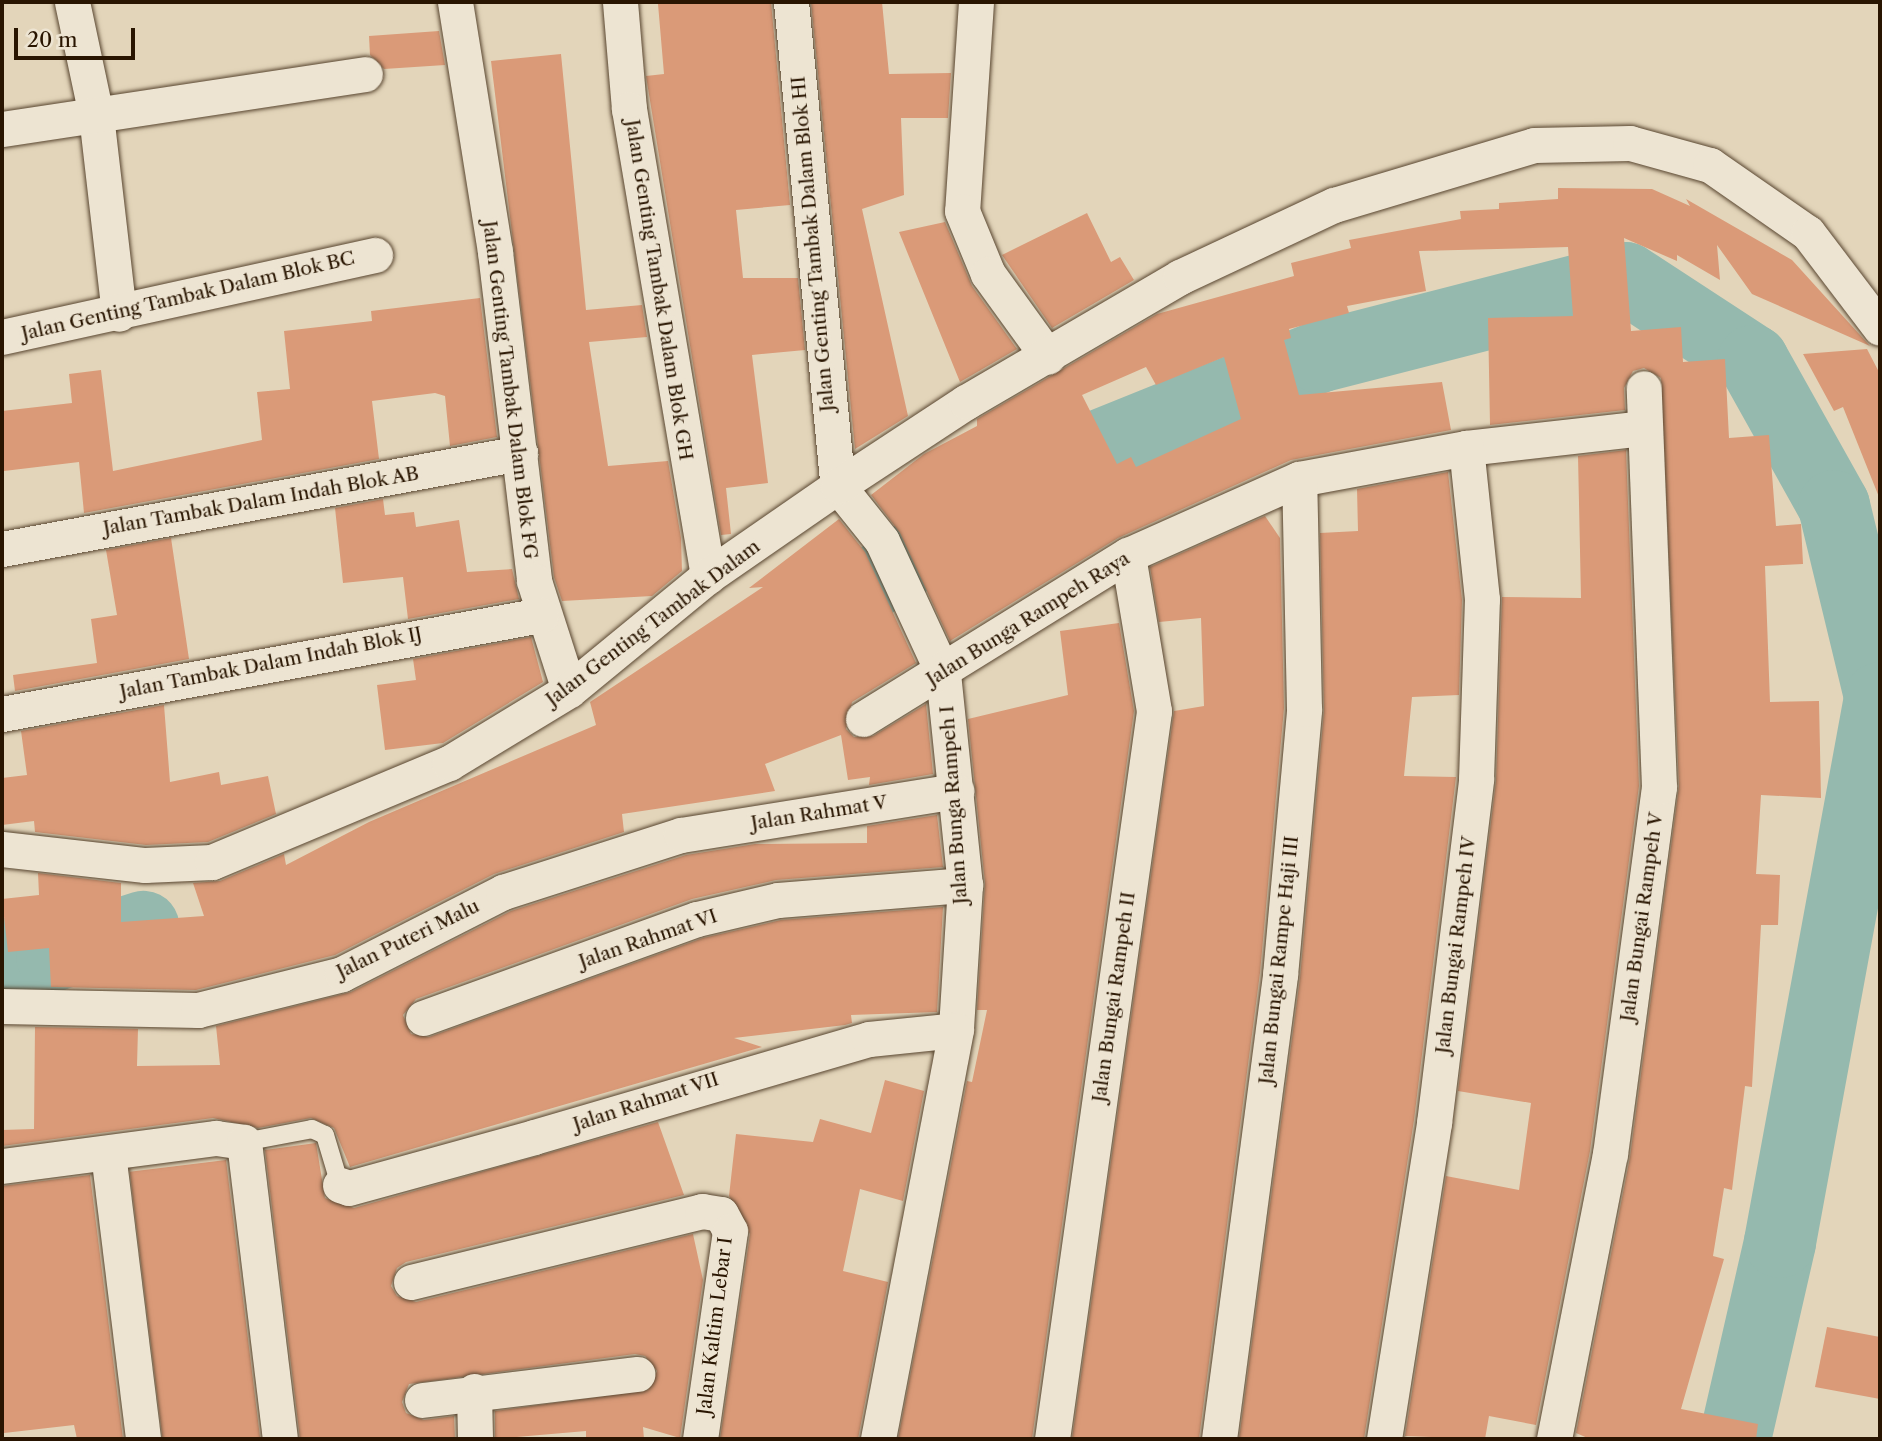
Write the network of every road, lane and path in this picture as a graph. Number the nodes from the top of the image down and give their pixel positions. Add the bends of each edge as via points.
1 (72, 2) edge
2 (455, 2) edge
3 (620, 2) edge
4 (791, 2) edge
5 (976, 2) edge
6 (365, 74) dead end
7 (96, 115) junction
8 (2, 129) edge
9 (375, 255) dead end
10 (119, 314) junction
11 (1880, 328) edge
12 (2, 337) edge
13 (1048, 357) junction
14 (1644, 388) dead end
15 (1645, 428) junction
16 (1466, 448) junction
17 (520, 453) junction
18 (1299, 479) junction
19 (838, 486) junction
20 (2, 549) edge
21 (1128, 555) junction
22 (708, 576) junction
23 (541, 615) junction
24 (943, 673) junction
25 (569, 690) junction
26 (2, 714) edge
27 (863, 719) dead end
28 (957, 791) junction
29 (681, 835) joint
30 (2, 849) edge
31 (965, 885) junction
32 (2, 1006) edge
33 (423, 1018) dead end
34 (956, 1030) junction
35 (244, 1142) junction
36 (108, 1153) junction
37 (2, 1166) edge
38 (340, 1185) joint
39 (411, 1282) dead end
40 (637, 1374) dead end
41 (474, 1391) junction
42 (422, 1401) dead end
43 (143, 1439) edge
44 (280, 1439) edge
45 (475, 1439) edge
46 (700, 1439) edge
47 (878, 1439) edge
48 (1052, 1439) edge
49 (1219, 1439) edge
50 (1384, 1439) edge
51 (1554, 1439) edge

1 - 7 street
2 - 17 street, Jalan Genting Tambak Dalam Blok FG
3 - 22 street, Jalan Genting Tambak Dalam Blok GH via 631,122
4 - 19 street, Jalan Genting Tambak Dalam Blok HI
5 - 13 street via 962,211 988,274
6 - 7 street
7 - 8 street
7 - 10 street
9 - 10 street, Jalan Genting Tambak Dalam Blok BC
10 - 12 street, Jalan Genting Tambak Dalam Blok BC
11 - 13 street, Jalan Genting Tambak Dalam via 1808,233 1710,164 1630,143 1534,145 1334,205 1180,276
13 - 19 street, Jalan Genting Tambak Dalam via 966,402
14 - 15 street, Jalan Bungai Rampeh V
15 - 16 street, Jalan Bunga Rampeh Raya
15 - 51 street, Jalan Bungai Rampeh V via 1659,786 1610,1154
16 - 18 street, Jalan Bunga Rampeh Raya
16 - 50 street, Jalan Bungai Rampeh IV via 1482,599 1476,779 1434,1123
17 - 20 street, Jalan Tambak Dalam Indah Blok AB
17 - 23 street, Jalan Genting Tambak Dalam Blok FG
18 - 21 street, Jalan Bunga Rampeh Raya
18 - 49 street, Jalan Bungai Rampe Haji III via 1304,709 1280,975
19 - 22 street, Jalan Genting Tambak Dalam
19 - 24 street, Jalan Bunga Rampeh I via 882,541
21 - 24 street, Jalan Bunga Rampeh Raya
21 - 48 street, Jalan Bungai Rampeh II via 1154,710
22 - 25 street, Jalan Genting Tambak Dalam
23 - 25 street, Jalan Genting Tambak Dalam Blok FG
23 - 26 street, Jalan Tambak Dalam Indah Blok IJ
24 - 27 street, Jalan Bunga Rampeh Raya
24 - 28 street, Jalan Bunga Rampeh I
25 - 30 street, Jalan Genting Tambak Dalam via 449,763 212,862 145,865
28 - 29 street, Jalan Rahmat V
28 - 31 street, Jalan Bunga Rampeh I
29 - 32 street, Jalan Puteri Malu via 503,892 342,974 198,1010
31 - 33 street, Jalan Rahmat VI via 778,900 697,919
31 - 34 street, Jalan Bunga Rampeh I
34 - 38 street, Jalan Rahmat VII via 869,1039 534,1137 349,1188
34 - 47 street, Jalan Bunga Rampeh I
35 - 36 street via 216,1138
35 - 38 lane via 312,1129 325,1135
35 - 44 street
36 - 37 street
36 - 43 street
39 - 46 street, Jalan Kaltim Lebar I via 702,1211 721,1214 730,1231
40 - 41 street
41 - 42 street
41 - 45 street

